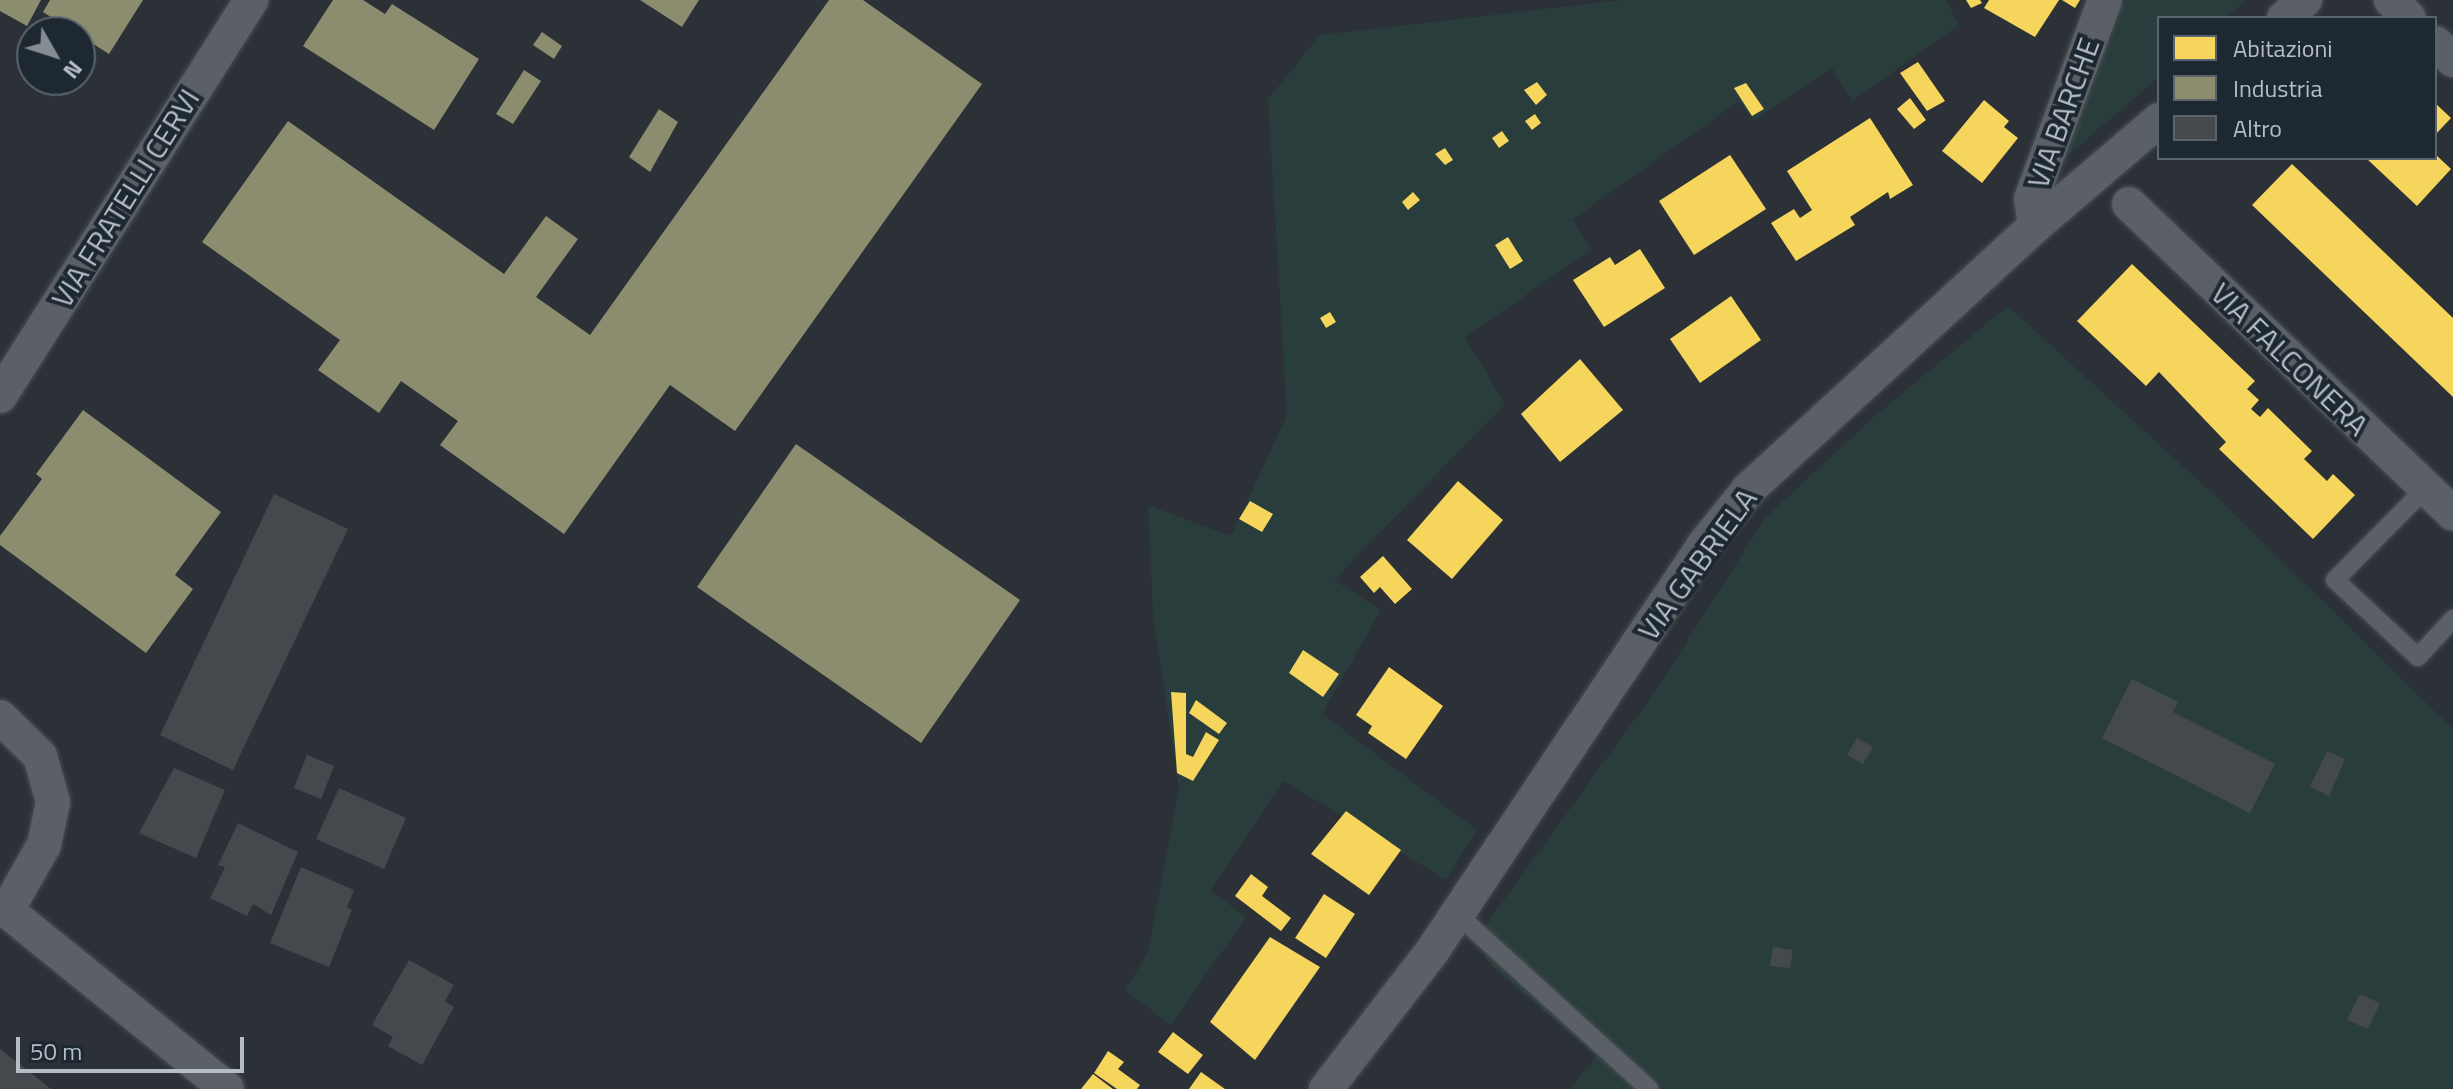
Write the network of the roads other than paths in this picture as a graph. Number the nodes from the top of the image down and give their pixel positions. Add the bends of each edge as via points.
1 (251, 0) edge
2 (2105, 0) edge
3 (2305, 0) edge
4 (2391, 0) edge
5 (2286, 16) edge
6 (2407, 16) edge
7 (2437, 45) edge
8 (2453, 60) edge
9 (2157, 122) edge
10 (2129, 204) dead end
11 (2035, 226) junction
12 (0, 396) edge
13 (2426, 488) junction
14 (2453, 514) edge
15 (2453, 619) edge
16 (0, 717) edge
17 (3, 908) edge
18 (1457, 914) junction
19 (227, 1089) edge
20 (1326, 1089) edge
21 (1649, 1089) edge

1 - 12 street, VIA FRATELLI CERVI
2 - 11 street, VIA BARCHE via 2031,199
3 - 5 street
4 - 6 street
7 - 8 street
9 - 11 street, VIA GABRIELA
10 - 13 street, VIA FALCONERA
11 - 18 street, VIA GABRIELA via 1749,489 1703,546
13 - 14 street, VIA FALCONERA
13 - 15 lane via 2335,580 2418,657
16 - 17 street via 40,756 53,802 44,845
17 - 19 street
18 - 20 street, VIA GABRIELA
18 - 21 lane

